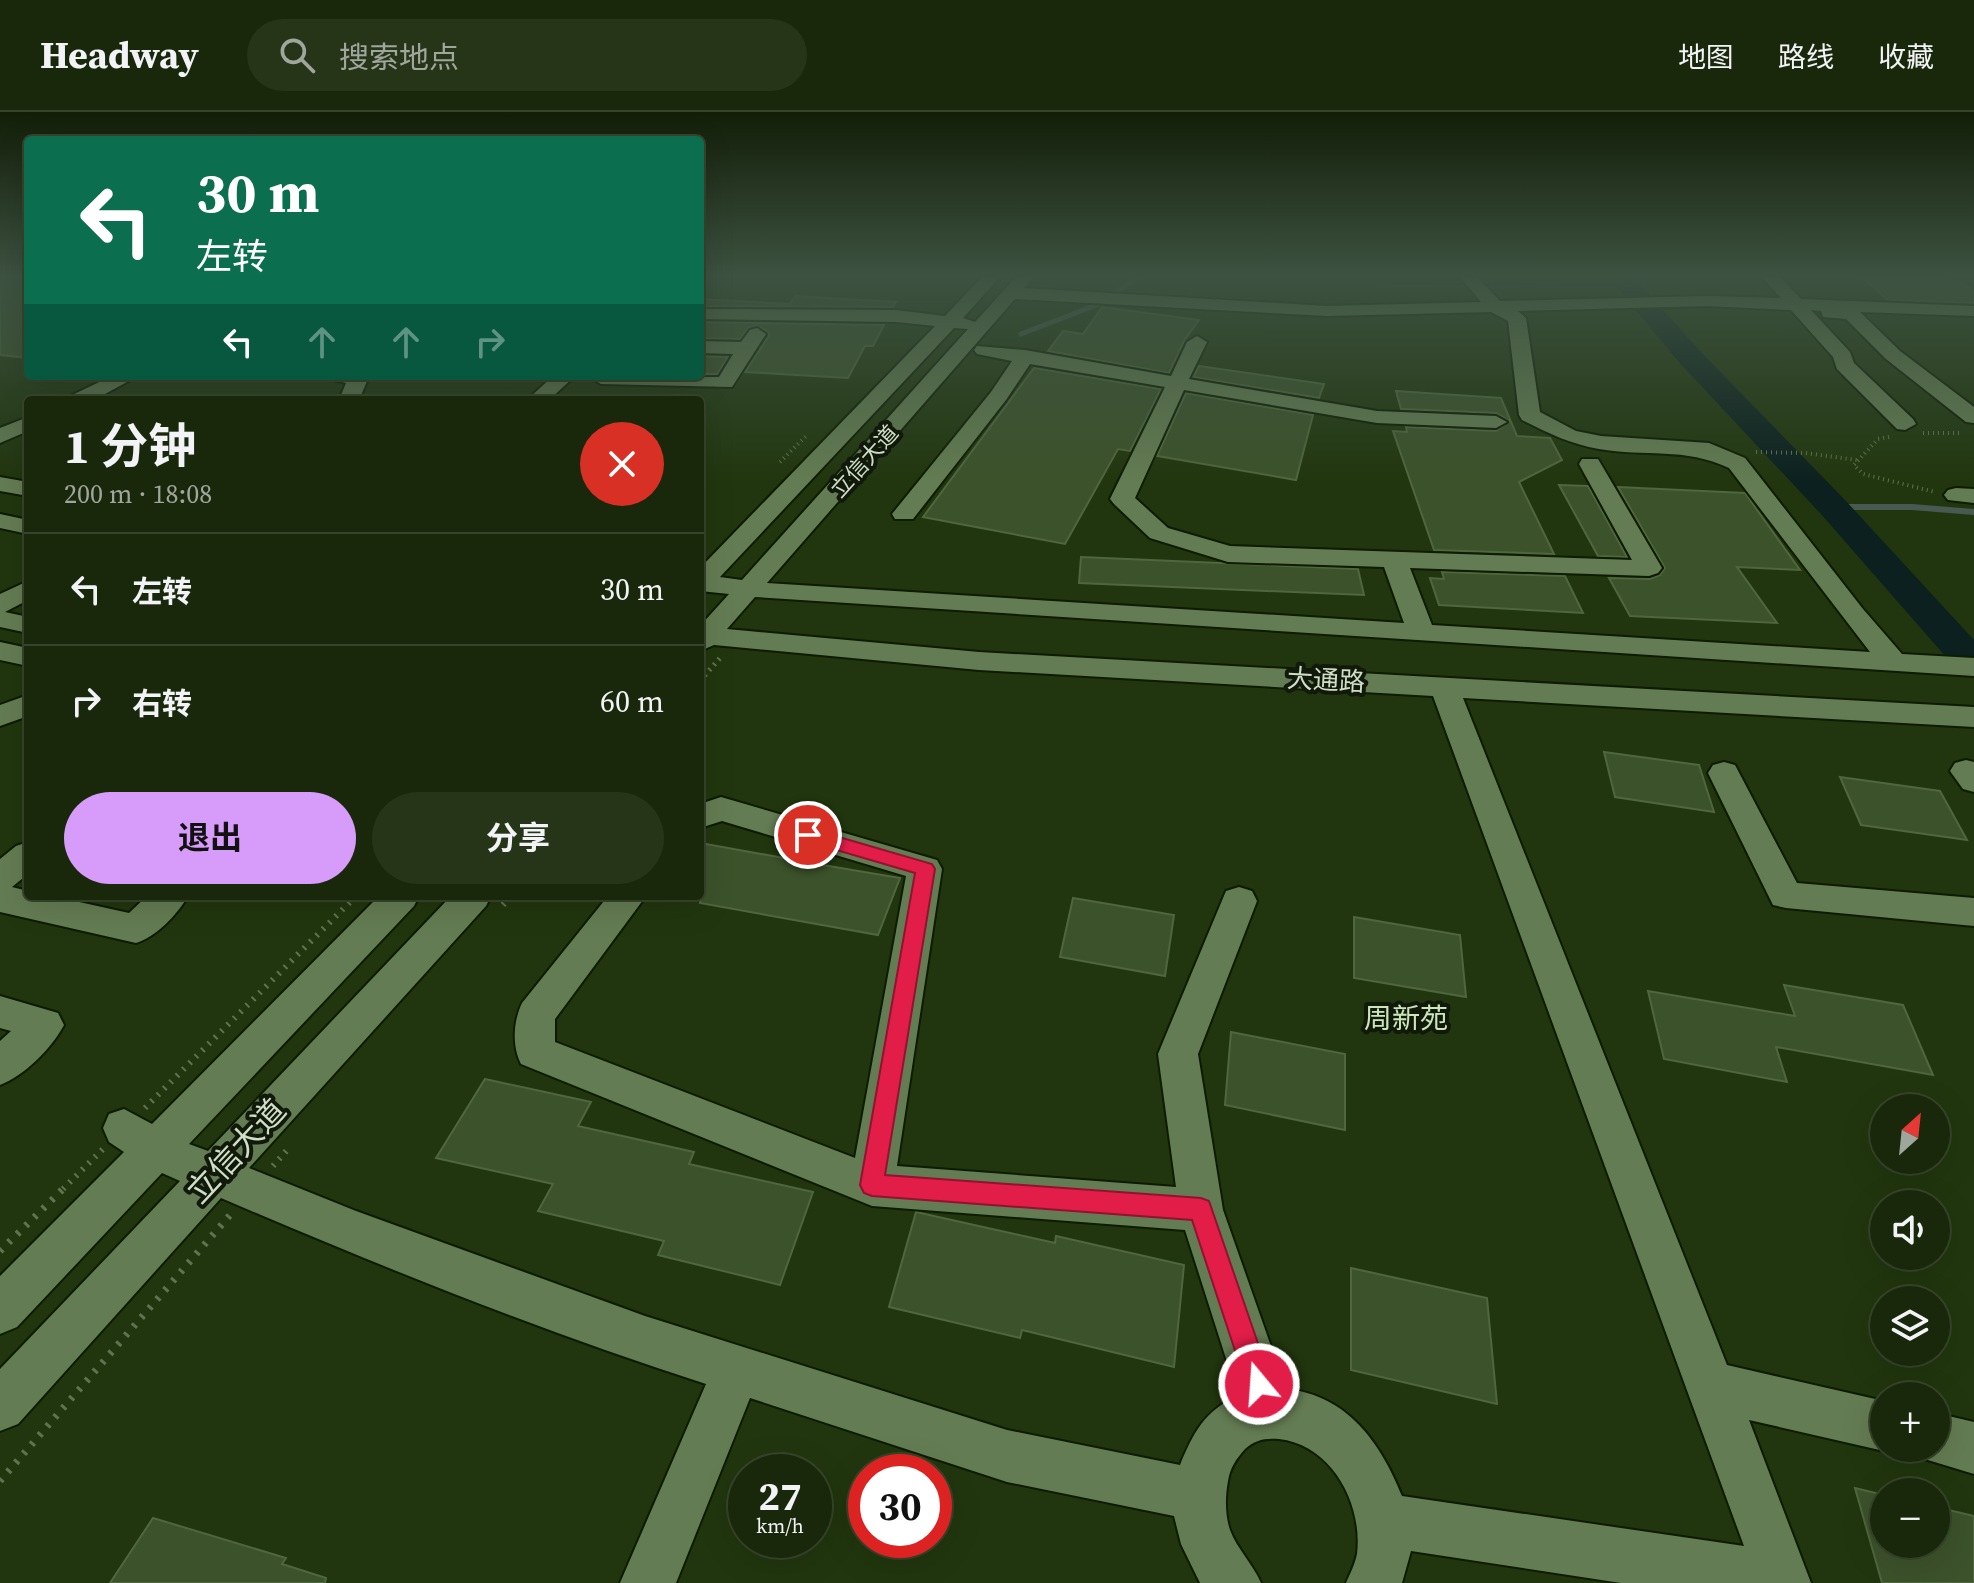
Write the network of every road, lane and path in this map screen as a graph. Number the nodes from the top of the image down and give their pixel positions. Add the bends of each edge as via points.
1 (928, 346) edge
2 (974, 346) edge
3 (1195, 346) edge
4 (1521, 346) edge
5 (1834, 346) edge
6 (1883, 346) edge
7 (704, 347) edge
8 (746, 348) joint
9 (984, 350) dead end
10 (1025, 356) junction
11 (120, 380) edge
12 (560, 380) edge
13 (651, 380) edge
14 (1176, 383) junction
15 (86, 396) edge
16 (542, 396) edge
17 (1974, 417) edge
18 (1496, 422) dead end
19 (24, 425) edge
20 (1903, 432) junction
21 (1974, 433) edge
22 (0, 436) edge
23 (1753, 452) dead end
24 (1858, 460) junction
25 (1590, 464) dead end
26 (0, 484) edge
27 (24, 488) edge
28 (1965, 496) edge
29 (904, 514) dead end
30 (0, 521) edge
31 (24, 526) edge
32 (1394, 560) junction
33 (704, 579) edge
34 (704, 584) edge
35 (748, 590) junction
36 (24, 591) edge
37 (0, 605) edge
38 (0, 619) edge
39 (24, 624) edge
40 (1422, 634) junction
41 (704, 636) edge
42 (704, 638) edge
43 (0, 651) edge
44 (24, 656) edge
45 (1905, 663) junction
46 (1974, 667) edge
47 (1444, 686) junction
48 (24, 707) edge
49 (0, 716) edge
50 (1963, 716) edge
51 (1724, 773) dead end
52 (704, 815) edge
53 (0, 898) edge
54 (166, 900) edge
55 (352, 900) edge
56 (397, 900) edge
57 (469, 900) edge
58 (625, 900) edge
59 (1239, 901) dead end
60 (1974, 912) edge
61 (0, 1012) edge
62 (0, 1067) edge
63 (140, 1139) junction
64 (215, 1174) junction
65 (872, 1185) junction
66 (1201, 1210) junction
67 (0, 1251) edge
68 (0, 1310) edge
69 (737, 1369) junction
70 (1709, 1386) junction
71 (0, 1406) edge
72 (1269, 1413) junction
73 (1870, 1423) edge
74 (1950, 1442) edge
75 (1974, 1448) edge
76 (1199, 1495) junction
77 (1383, 1520) junction
78 (1785, 1582) edge
79 (648, 1583) edge
80 (1233, 1583) edge
81 (1374, 1583) edge

1 - 33 street, 立信大道
2 - 35 street, 立信大道
3 - 14 street
4 - 45 street via 1530,415 1569,436 1709,450 1737,463 1853,615
5 - 20 street via 1844,365
6 - 17 street
7 - 8 street
8 - 13 street via 725,383
9 - 10 street
10 - 14 street
10 - 29 street
11 - 15 street
12 - 16 street
14 - 18 street via 1377,417
14 - 32 street via 1122,499 1159,533 1228,554
19 - 22 street
20 - 21 path
20 - 24 path via 1878,439
23 - 24 path
24 - 28 path via 1854,465 1863,474
25 - 32 street via 1649,568
26 - 27 street
30 - 31 street
32 - 40 street
34 - 35 street, 大通路
35 - 40 street, 大通路
35 - 41 street, 立信大道
36 - 37 street
38 - 39 street
40 - 45 street, 大通路
42 - 47 street, 大通路 via 979,661
43 - 44 street
45 - 46 street, 大通路
47 - 50 street, 大通路
47 - 70 street
48 - 49 street
51 - 60 street via 1786,895
52 - 65 street via 721,809 925,869
53 - 54 street via 136,929
55 - 63 path
56 - 63 street, 立信大道
57 - 64 street, 立信大道
58 - 65 street via 536,1015 535,1052
59 - 66 street via 1178,1054
61 - 62 street via 44,1025
63 - 64 street
63 - 67 path
63 - 68 street, 立信大道
64 - 69 street via 356,1233
64 - 71 street, 立信大道
65 - 66 street
66 - 72 street
69 - 76 street via 1007,1456
69 - 79 street
70 - 73 street
70 - 78 street
72 - 76 street via 1241,1421 1219,1438 1204,1464
72 - 77 street via 1299,1416 1328,1430 1354,1454 1373,1485
74 - 75 street
76 - 80 street via 1202,1527 1216,1561
77 - 78 street
77 - 81 street via 1384,1556

